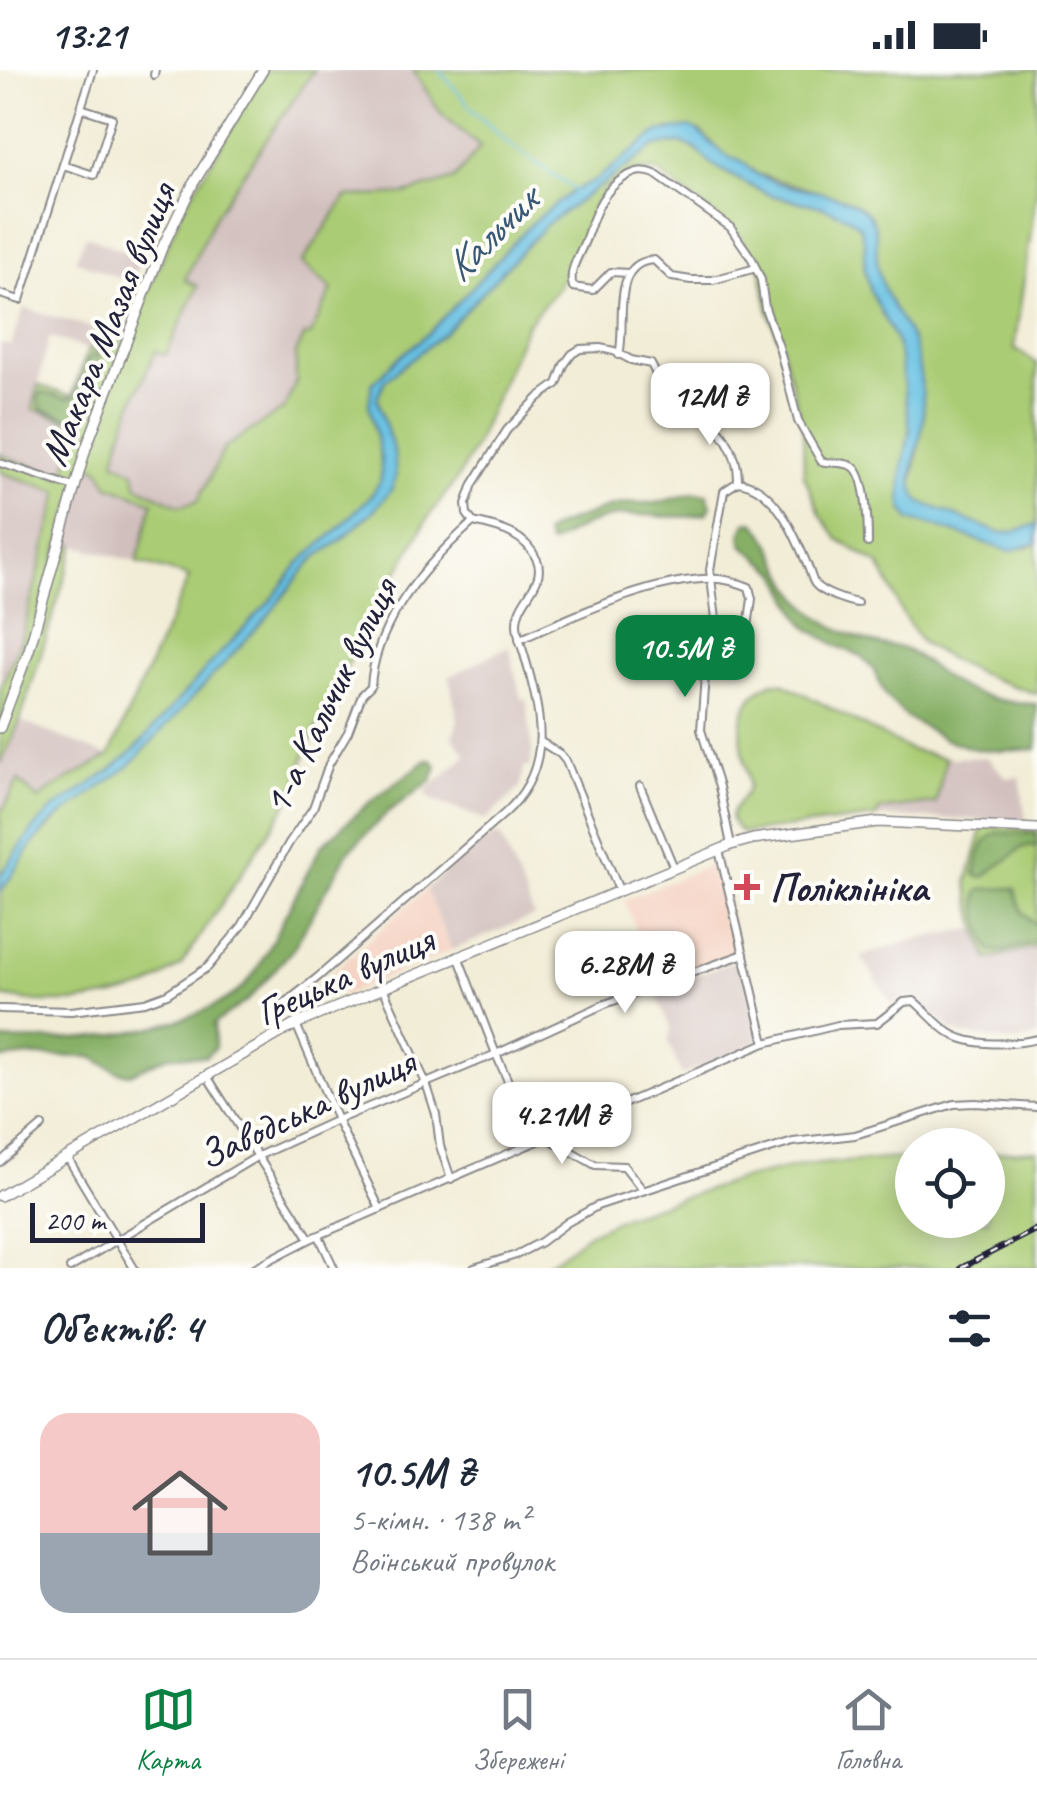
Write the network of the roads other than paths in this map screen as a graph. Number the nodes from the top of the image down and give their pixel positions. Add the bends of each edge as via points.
1 (93, 70) edge
2 (263, 70) edge
3 (81, 108) junction
4 (63, 165) junction
5 (756, 268) junction
6 (629, 274) junction
7 (0, 294) edge
8 (620, 355) junction
9 (0, 463) edge
10 (738, 482) junction
11 (74, 487) junction
12 (473, 522) junction
13 (868, 543) dead end
14 (710, 579) junction
15 (857, 604) dead end
16 (519, 640) junction
17 (710, 654) junction
18 (0, 728) edge
19 (541, 742) junction
20 (640, 786) dead end
21 (1037, 829) edge
22 (731, 845) junction
23 (719, 850) junction
24 (674, 868) junction
25 (619, 890) junction
26 (744, 954) junction
27 (458, 956) junction
28 (383, 987) junction
29 (0, 1009) edge
30 (296, 1024) junction
31 (276, 1035) junction
32 (1037, 1040) edge
33 (765, 1043) junction
34 (496, 1054) junction
35 (206, 1075) junction
36 (426, 1083) junction
37 (1037, 1107) edge
38 (337, 1120) junction
39 (42, 1126) dead end
40 (547, 1137) junction
41 (536, 1142) junction
42 (258, 1156) junction
43 (68, 1157) junction
44 (0, 1162) edge
45 (451, 1179) junction
46 (642, 1190) junction
47 (0, 1196) edge
48 (380, 1209) junction
49 (319, 1236) junction
50 (310, 1239) junction
51 (118, 1240) junction
52 (70, 1268) edge
53 (134, 1268) edge
54 (254, 1268) edge
55 (334, 1268) edge
56 (474, 1268) edge

1 - 3 street
2 - 11 street, Макара Мазая вулиця via 179,211
3 - 4 street
3 - 4 street via 112,118 94,175
4 - 7 street via 20,300
5 - 6 street via 703,281 672,277 649,260
5 - 6 street via 730,228 645,170 619,181 600,202 571,283 593,290 611,272
5 - 13 street via 798,421 820,460 859,472
6 - 8 street
8 - 10 street via 651,364 670,402 719,430
8 - 12 street via 577,350 566,361 557,384 497,443 467,498
9 - 11 street
10 - 14 street via 722,496
10 - 15 street via 774,502 814,584
11 - 18 street, Макара Мазая вулиця
12 - 16 street via 517,536 537,560 538,577 517,615
12 - 29 street, 1-а Кальчик вулиця via 402,601 377,652 371,686 313,808 242,926 208,966 145,1002 71,1011
14 - 16 street via 634,595
14 - 17 street via 716,615
14 - 17 street via 745,585 752,596 745,648
16 - 19 street
17 - 22 street via 700,730
19 - 25 street via 566,761
19 - 31 street via 531,781 515,804 284,1004 274,1018
20 - 24 street
21 - 22 street, Грецька вулиця via 878,822
22 - 23 street, Грецька вулиця
23 - 24 street, Грецька вулиця
23 - 26 street
24 - 25 street, Грецька вулиця
25 - 27 street, Грецька вулиця
26 - 33 street
26 - 34 street, Заводська вулиця via 605,1004
27 - 28 street, Грецька вулиця
27 - 34 street
28 - 30 street, Грецька вулиця
28 - 36 street
30 - 31 street, Грецька вулиця
30 - 38 street
31 - 35 street, Грецька вулиця
32 - 33 street via 1016,1045 962,1038 909,1000 877,1023
33 - 40 street
34 - 36 street, Заводська вулиця
34 - 41 street
35 - 42 street
35 - 43 street, Грецька вулиця
36 - 38 street, Заводська вулиця
36 - 45 street
37 - 46 street via 954,1104 856,1135 794,1142
38 - 42 street, Заводська вулиця
38 - 48 street
39 - 44 street
40 - 41 street
40 - 46 street via 594,1165 624,1166
41 - 45 street
42 - 50 street
42 - 51 street, Заводська вулиця
43 - 47 street, Грецька вулиця
43 - 51 street
45 - 48 street
46 - 56 street via 598,1206 516,1255
48 - 49 street
49 - 50 street
49 - 55 street
50 - 54 street
51 - 52 street, Заводська вулиця
51 - 53 street

